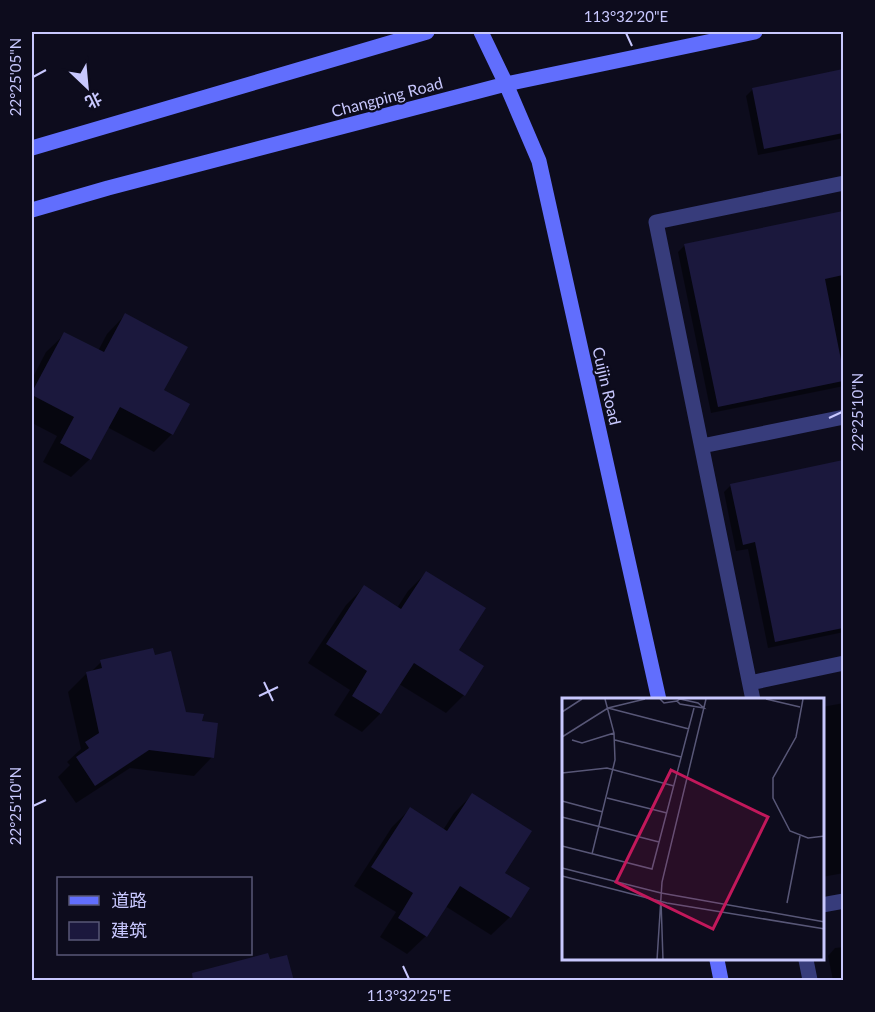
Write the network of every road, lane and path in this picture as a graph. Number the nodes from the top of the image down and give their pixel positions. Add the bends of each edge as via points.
1 (427, 32) edge
2 (481, 32) edge
3 (755, 32) edge
4 (506, 84) junction
5 (32, 148) edge
6 (843, 183) edge
7 (32, 210) edge
8 (843, 417) edge
9 (702, 446) junction
10 (843, 663) edge
11 (750, 683) junction
12 (659, 698) edge
13 (753, 698) edge
14 (843, 901) edge
15 (824, 905) edge
16 (717, 961) edge
17 (806, 961) edge
18 (721, 981) edge
19 (810, 981) edge

1 - 5 street
2 - 4 street, Cuijin Road
3 - 4 street, Changping Road
4 - 7 street, Changping Road
4 - 12 street, Cuijin Road via 539,162
6 - 9 lane via 656,222
8 - 9 lane
9 - 11 lane
10 - 11 lane
11 - 13 lane
14 - 15 lane
16 - 18 street
17 - 19 lane

